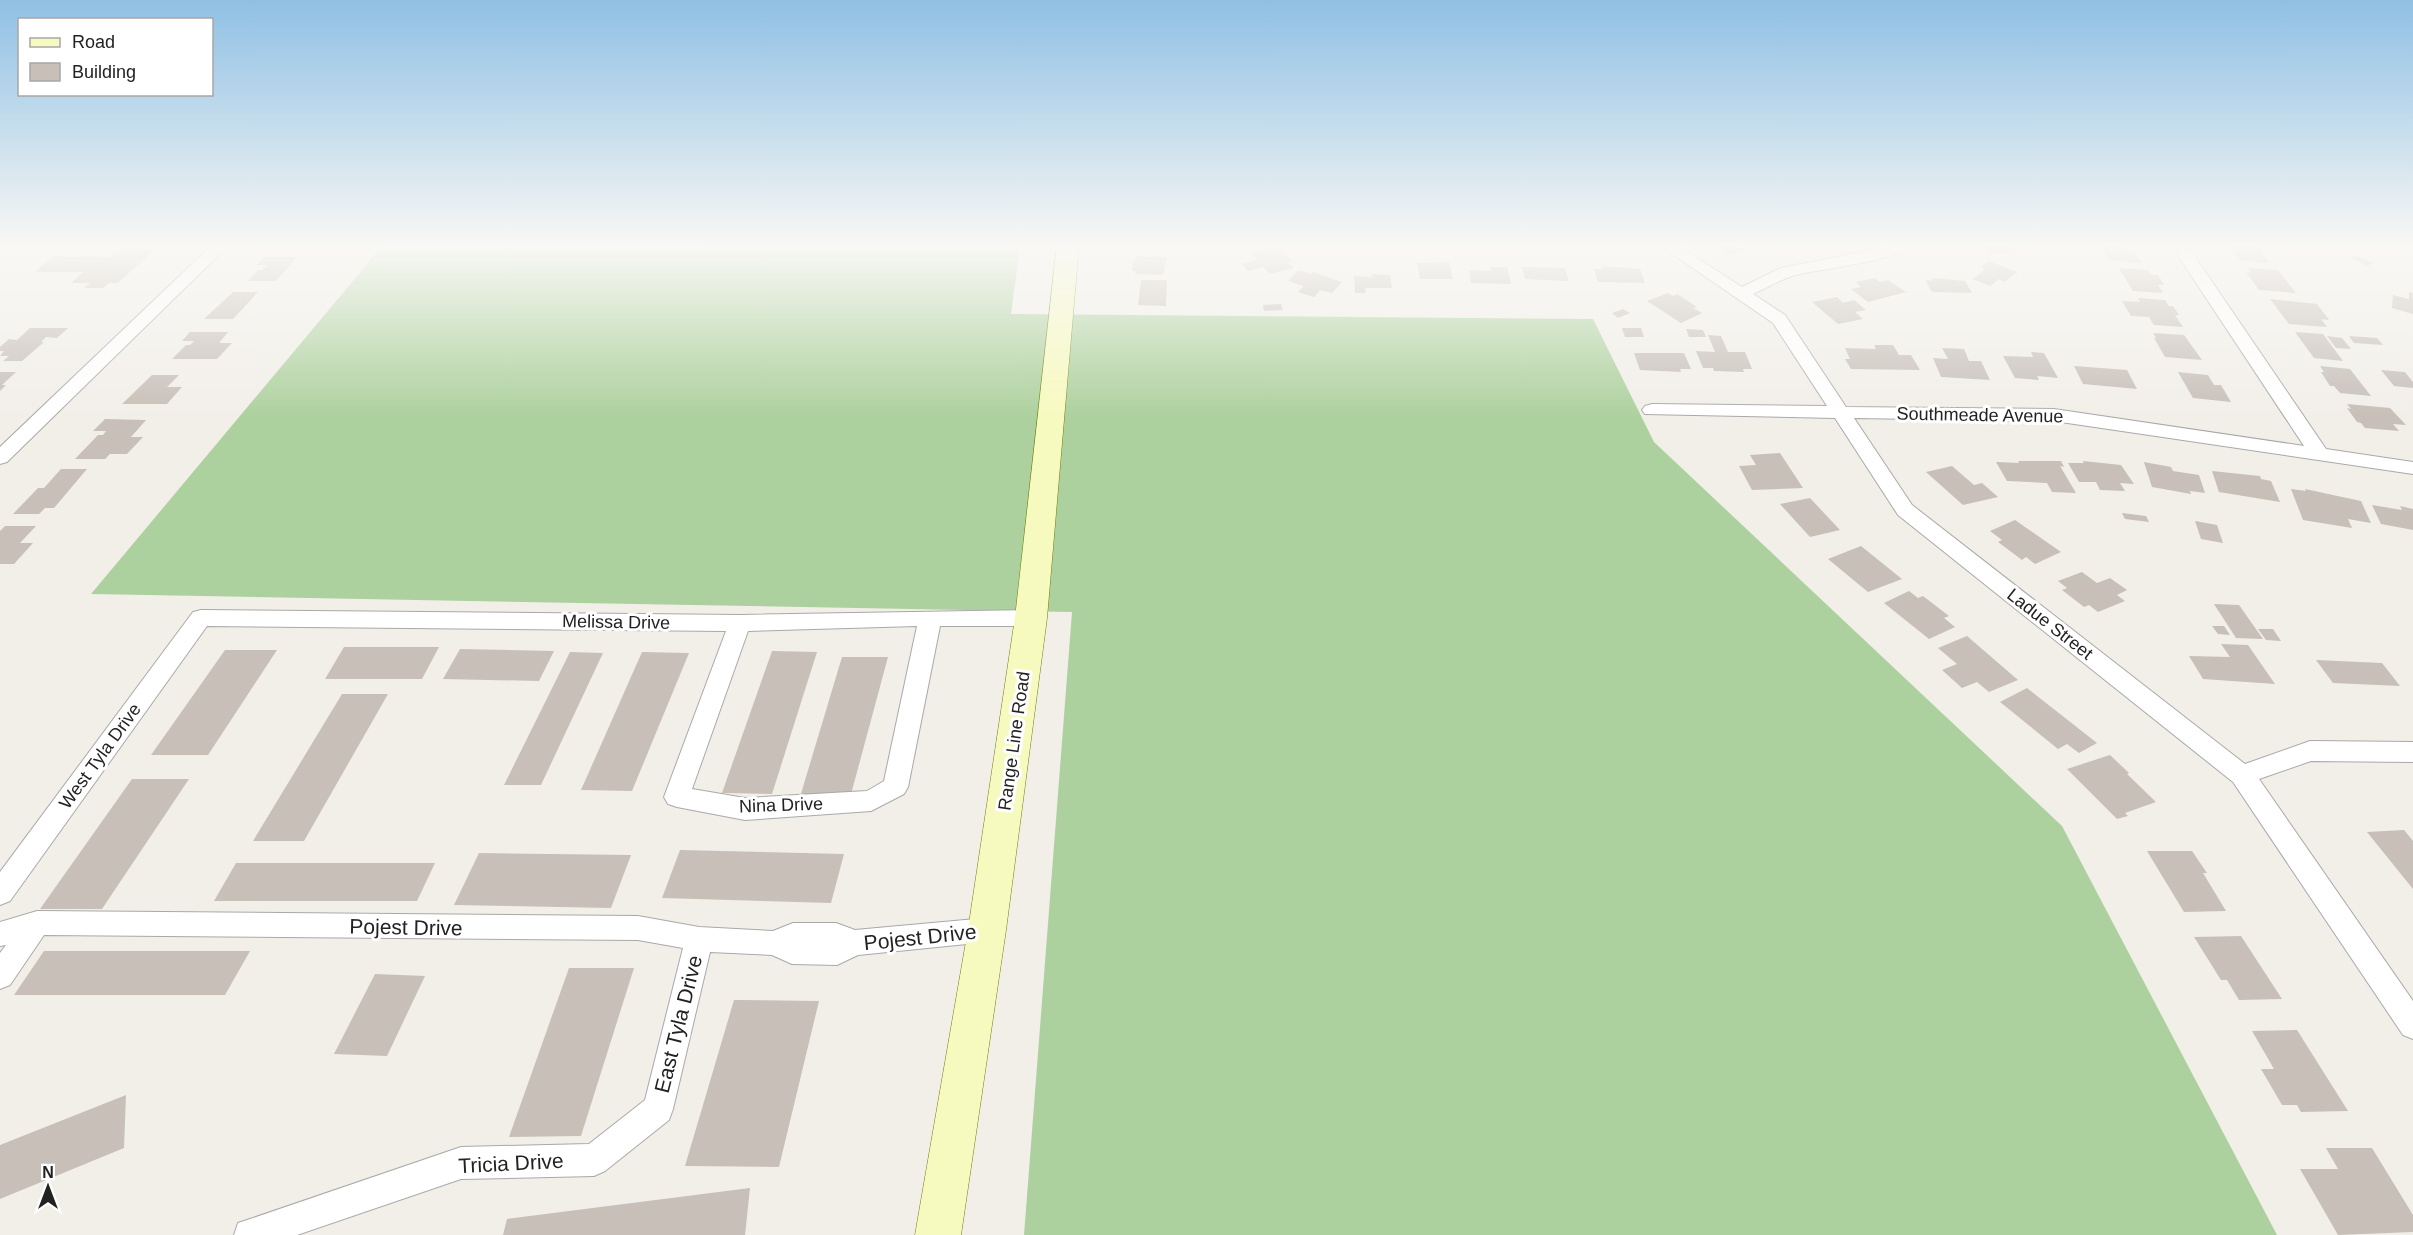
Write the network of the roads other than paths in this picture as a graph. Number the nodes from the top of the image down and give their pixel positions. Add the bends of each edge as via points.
1 (160, 303) edge
2 (1062, 303) edge
3 (1756, 303) edge
4 (2218, 303) edge
5 (1652, 410) dead end
6 (1842, 413) junction
7 (2318, 452) junction
8 (0, 458) edge
9 (2413, 468) edge
10 (201, 618) joint
11 (930, 618) junction
12 (1031, 618) junction
13 (740, 624) junction
14 (2413, 752) edge
15 (2242, 775) junction
16 (0, 893) edge
17 (37, 923) junction
18 (987, 930) junction
19 (0, 934) edge
20 (699, 939) junction
21 (0, 976) edge
22 (2413, 1025) edge
23 (658, 1109) joint
24 (250, 1235) edge
25 (938, 1235) edge

1 - 8 street
2 - 12 main road, Range Line Road
3 - 6 street, Ladue Street via 1779,319
4 - 7 street
5 - 6 street, Southmeade Avenue
6 - 7 street, Southmeade Avenue via 2054,415
6 - 15 street, Ladue Street via 1905,510
7 - 9 street, Southmeade Avenue
10 - 13 street, Melissa Drive
10 - 16 street, West Tyla Drive
11 - 12 street, Melissa Drive
11 - 13 street, Melissa Drive
11 - 13 street, Nina Drive via 895,787 871,801 745,809 677,797
12 - 18 main road, Range Line Road
14 - 15 street via 2310,752
15 - 22 street, Ladue Street
17 - 19 street
17 - 20 street, Pojest Drive via 638,928
17 - 21 street
18 - 20 street, Pojest Drive via 854,944 837,952 792,951 774,943
18 - 25 main road, Range Line Road
20 - 23 street, East Tyla Drive
23 - 24 street, Tricia Drive via 594,1160 461,1163

